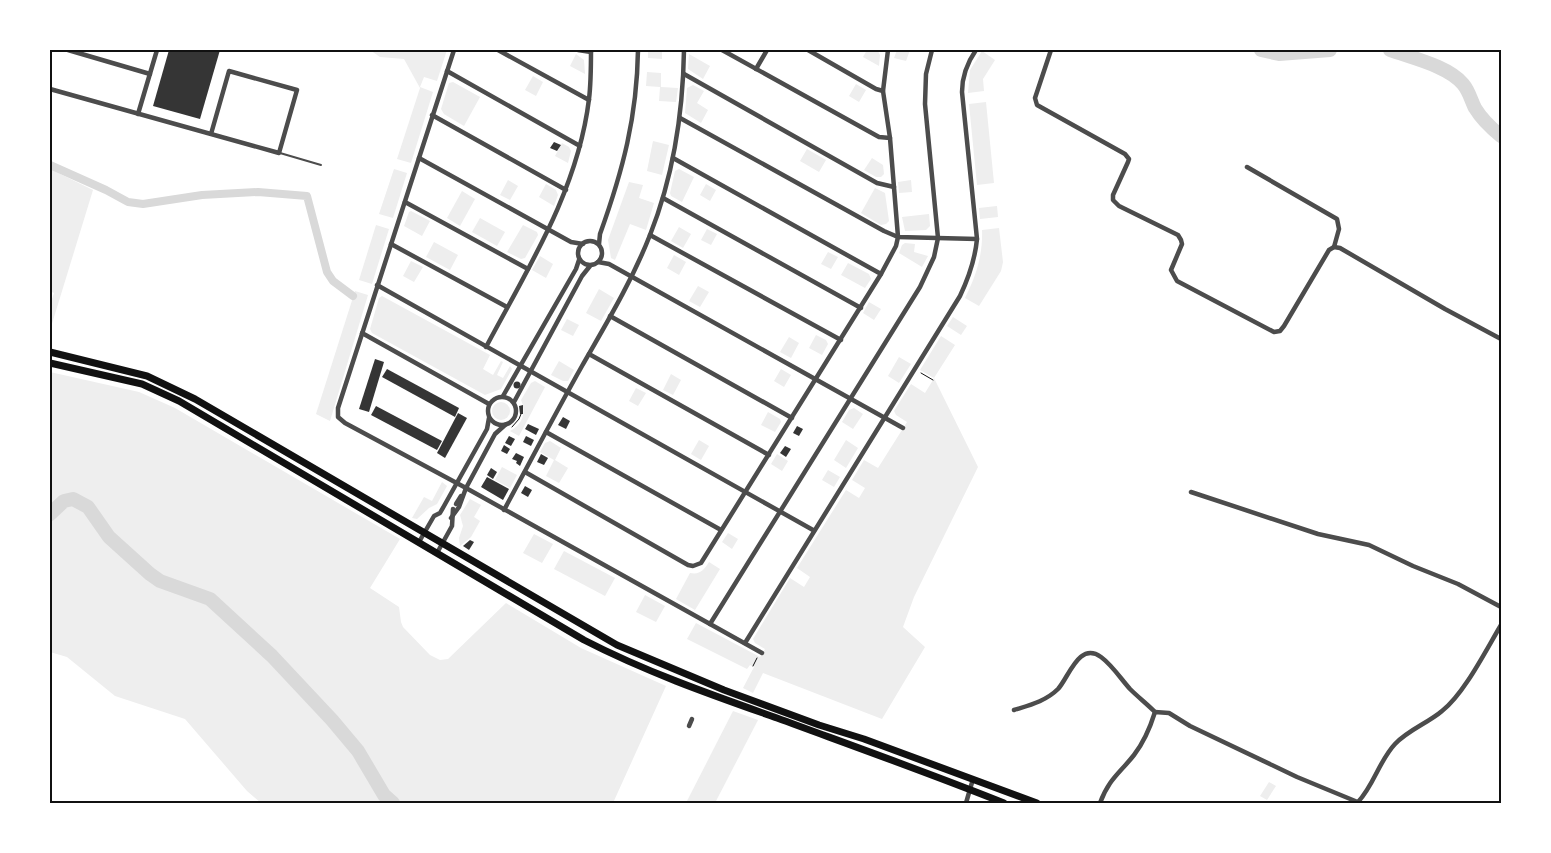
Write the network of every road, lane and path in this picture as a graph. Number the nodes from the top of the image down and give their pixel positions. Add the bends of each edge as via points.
1 (68, 50) edge
2 (157, 50) edge
3 (454, 50) edge
4 (498, 50) edge
5 (578, 50) edge
6 (638, 50) edge
7 (684, 50) edge
8 (722, 50) edge
9 (767, 50) edge
10 (808, 50) edge
11 (888, 50) edge
12 (932, 50) edge
13 (976, 50) edge
14 (1051, 50) edge
15 (591, 51) edge
16 (756, 69) junction
17 (447, 71) junction
18 (150, 74) junction
19 (684, 74) junction
20 (50, 89) edge
21 (883, 91) junction
22 (589, 100) junction
23 (138, 114) junction
24 (432, 115) junction
25 (680, 118) junction
26 (211, 134) junction
27 (890, 138) junction
28 (580, 146) junction
29 (279, 153) junction
30 (419, 158) junction
31 (673, 158) junction
32 (321, 165) dead end
33 (1247, 167) dead end
34 (894, 187) junction
35 (566, 190) junction
36 (663, 198) junction
37 (405, 202) junction
38 (549, 230) junction
39 (600, 234) junction
40 (650, 236) junction
41 (898, 237) junction
42 (938, 238) junction
43 (977, 239) junction
44 (592, 241) junction
45 (571, 242) junction
46 (391, 244) junction
47 (583, 244) junction
48 (599, 244) junction
49 (1334, 247) junction
50 (578, 252) junction
51 (602, 256) junction
52 (580, 260) junction
53 (598, 262) junction
54 (609, 264) junction
55 (590, 266) junction
56 (528, 269) junction
57 (882, 274) junction
58 (632, 277) junction
59 (377, 285) junction
60 (507, 307) junction
61 (860, 308) junction
62 (610, 316) junction
63 (362, 333) junction
64 (1501, 339) edge
65 (840, 340) junction
66 (486, 347) junction
67 (50, 352) edge
68 (589, 354) junction
69 (50, 363) edge
70 (522, 366) junction
71 (914, 368) junction
72 (530, 371) junction
73 (816, 379) junction
74 (933, 380) dead end
75 (568, 392) junction
76 (503, 396) junction
77 (851, 398) junction
78 (514, 402) junction
79 (489, 404) junction
80 (521, 414) dead end
81 (884, 417) junction
82 (489, 418) junction
83 (792, 418) junction
84 (239, 425) junction
85 (505, 425) junction
86 (903, 428) dead end
87 (546, 432) junction
88 (235, 433) junction
89 (769, 455) junction
90 (524, 472) junction
91 (457, 483) junction
92 (466, 488) junction
93 (746, 492) junction
94 (1191, 492) dead end
95 (456, 504) dead end
96 (453, 510) dead end
97 (504, 510) junction
98 (780, 512) junction
99 (440, 513) junction
100 (451, 518) junction
101 (721, 530) junction
102 (813, 530) junction
103 (424, 533) junction
104 (419, 542) junction
105 (442, 544) junction
106 (437, 552) junction
107 (1501, 607) edge
108 (710, 624) junction
109 (1501, 625) edge
110 (745, 643) junction
111 (762, 653) joint
112 (753, 666) dead end
113 (703, 680) junction
114 (698, 689) junction
115 (1014, 710) dead end
116 (1155, 712) junction
117 (692, 719) dead end
118 (689, 726) dead end
119 (973, 779) junction
120 (969, 789) junction
121 (1022, 800) edge
122 (1359, 802) edge
123 (966, 803) edge
124 (1004, 803) edge
125 (1037, 803) edge
126 (1100, 803) edge

1 - 18 street
2 - 18 street
3 - 17 street
4 - 22 street
5 - 15 street
6 - 39 street via 635,104 628,144
7 - 19 street
8 - 16 street
9 - 16 street
10 - 21 street
11 - 21 street
12 - 42 street via 924,104
13 - 43 street via 962,80 962,92
14 - 49 street via 1035,98 1037,105 1129,159 1113,200 1182,240 1171,270 1177,281 1274,332 1284,326 1329,250
15 - 22 street
16 - 27 street via 879,138
17 - 24 street
17 - 28 street
18 - 23 street
19 - 25 street
19 - 34 street via 877,183
20 - 23 street
21 - 27 street
22 - 28 street
23 - 26 street
24 - 30 street
24 - 35 street
25 - 31 street
25 - 41 street
26 - 29 street
26 - 29 street via 229,72 297,90
27 - 34 street
28 - 35 street
29 - 32 lane
30 - 37 street
30 - 38 street
31 - 36 street
31 - 57 street
33 - 49 street via 1337,219 1339,229
34 - 41 street
35 - 38 street
36 - 40 street
36 - 61 street
37 - 46 street
37 - 56 street
38 - 45 street
38 - 56 street
39 - 44 street
39 - 48 street
40 - 58 street
40 - 65 street
41 - 42 street
41 - 57 street
42 - 43 street
42 - 77 street via 934,257 920,287
43 - 71 street via 966,284
44 - 47 street
44 - 48 street
45 - 47 street
45 - 50 street
46 - 59 street
46 - 60 street
47 - 50 street
48 - 51 street
49 - 64 street
50 - 52 street
51 - 53 street
51 - 54 street
52 - 55 street
52 - 70 street
53 - 54 street
53 - 55 street
54 - 58 street
55 - 72 street
56 - 60 street
57 - 61 street
58 - 62 street
58 - 73 street
59 - 63 street
59 - 66 street
60 - 66 street
61 - 65 street
62 - 68 street
62 - 83 street
63 - 79 street
63 - 91 street via 338,417
65 - 73 street
66 - 70 street
67 - 84 main road via 147,376
68 - 75 street
68 - 89 street
69 - 88 main road via 142,384
70 - 72 street
70 - 76 street
71 - 74 path
71 - 81 street
72 - 75 street
72 - 78 street
73 - 77 street
73 - 83 street
75 - 87 street
75 - 93 street
76 - 78 street
76 - 79 street
77 - 81 street
77 - 98 street
78 - 85 street via 516,416
79 - 82 street
80 - 85 path via 512,426
81 - 86 street
81 - 102 street
82 - 85 street via 496,424
82 - 91 street via 487,429
83 - 89 street
84 - 88 main road
84 - 103 main road
85 - 92 street via 495,434
87 - 90 street
87 - 101 street
88 - 104 main road
89 - 93 street
90 - 97 street
90 - 101 street via 693,566 701,563
91 - 92 street
91 - 99 street
92 - 95 street
92 - 97 street
92 - 100 street
93 - 98 street
93 - 101 street
94 - 107 street via 1318,534 1369,544
96 - 100 street
97 - 108 street
98 - 102 street
98 - 108 street
99 - 100 street
99 - 103 street via 434,516
100 - 105 street via 452,526
102 - 110 street
103 - 104 street
103 - 105 main road
104 - 106 main road
105 - 106 street
105 - 113 main road via 617,645
106 - 114 main road via 584,640
108 - 110 street
109 - 122 street via 1456,697 1444,710 1396,743
110 - 111 street
111 - 112 path
113 - 114 main road
113 - 119 main road
114 - 120 main road
115 - 116 street via 1039,703 1059,688 1082,655 1091,654 1101,657
116 - 122 street via 1169,713 1287,772
116 - 126 street via 1147,735 1106,788
117 - 118 street
119 - 120 street
119 - 121 main road
120 - 123 street
120 - 124 main road
121 - 125 main road

